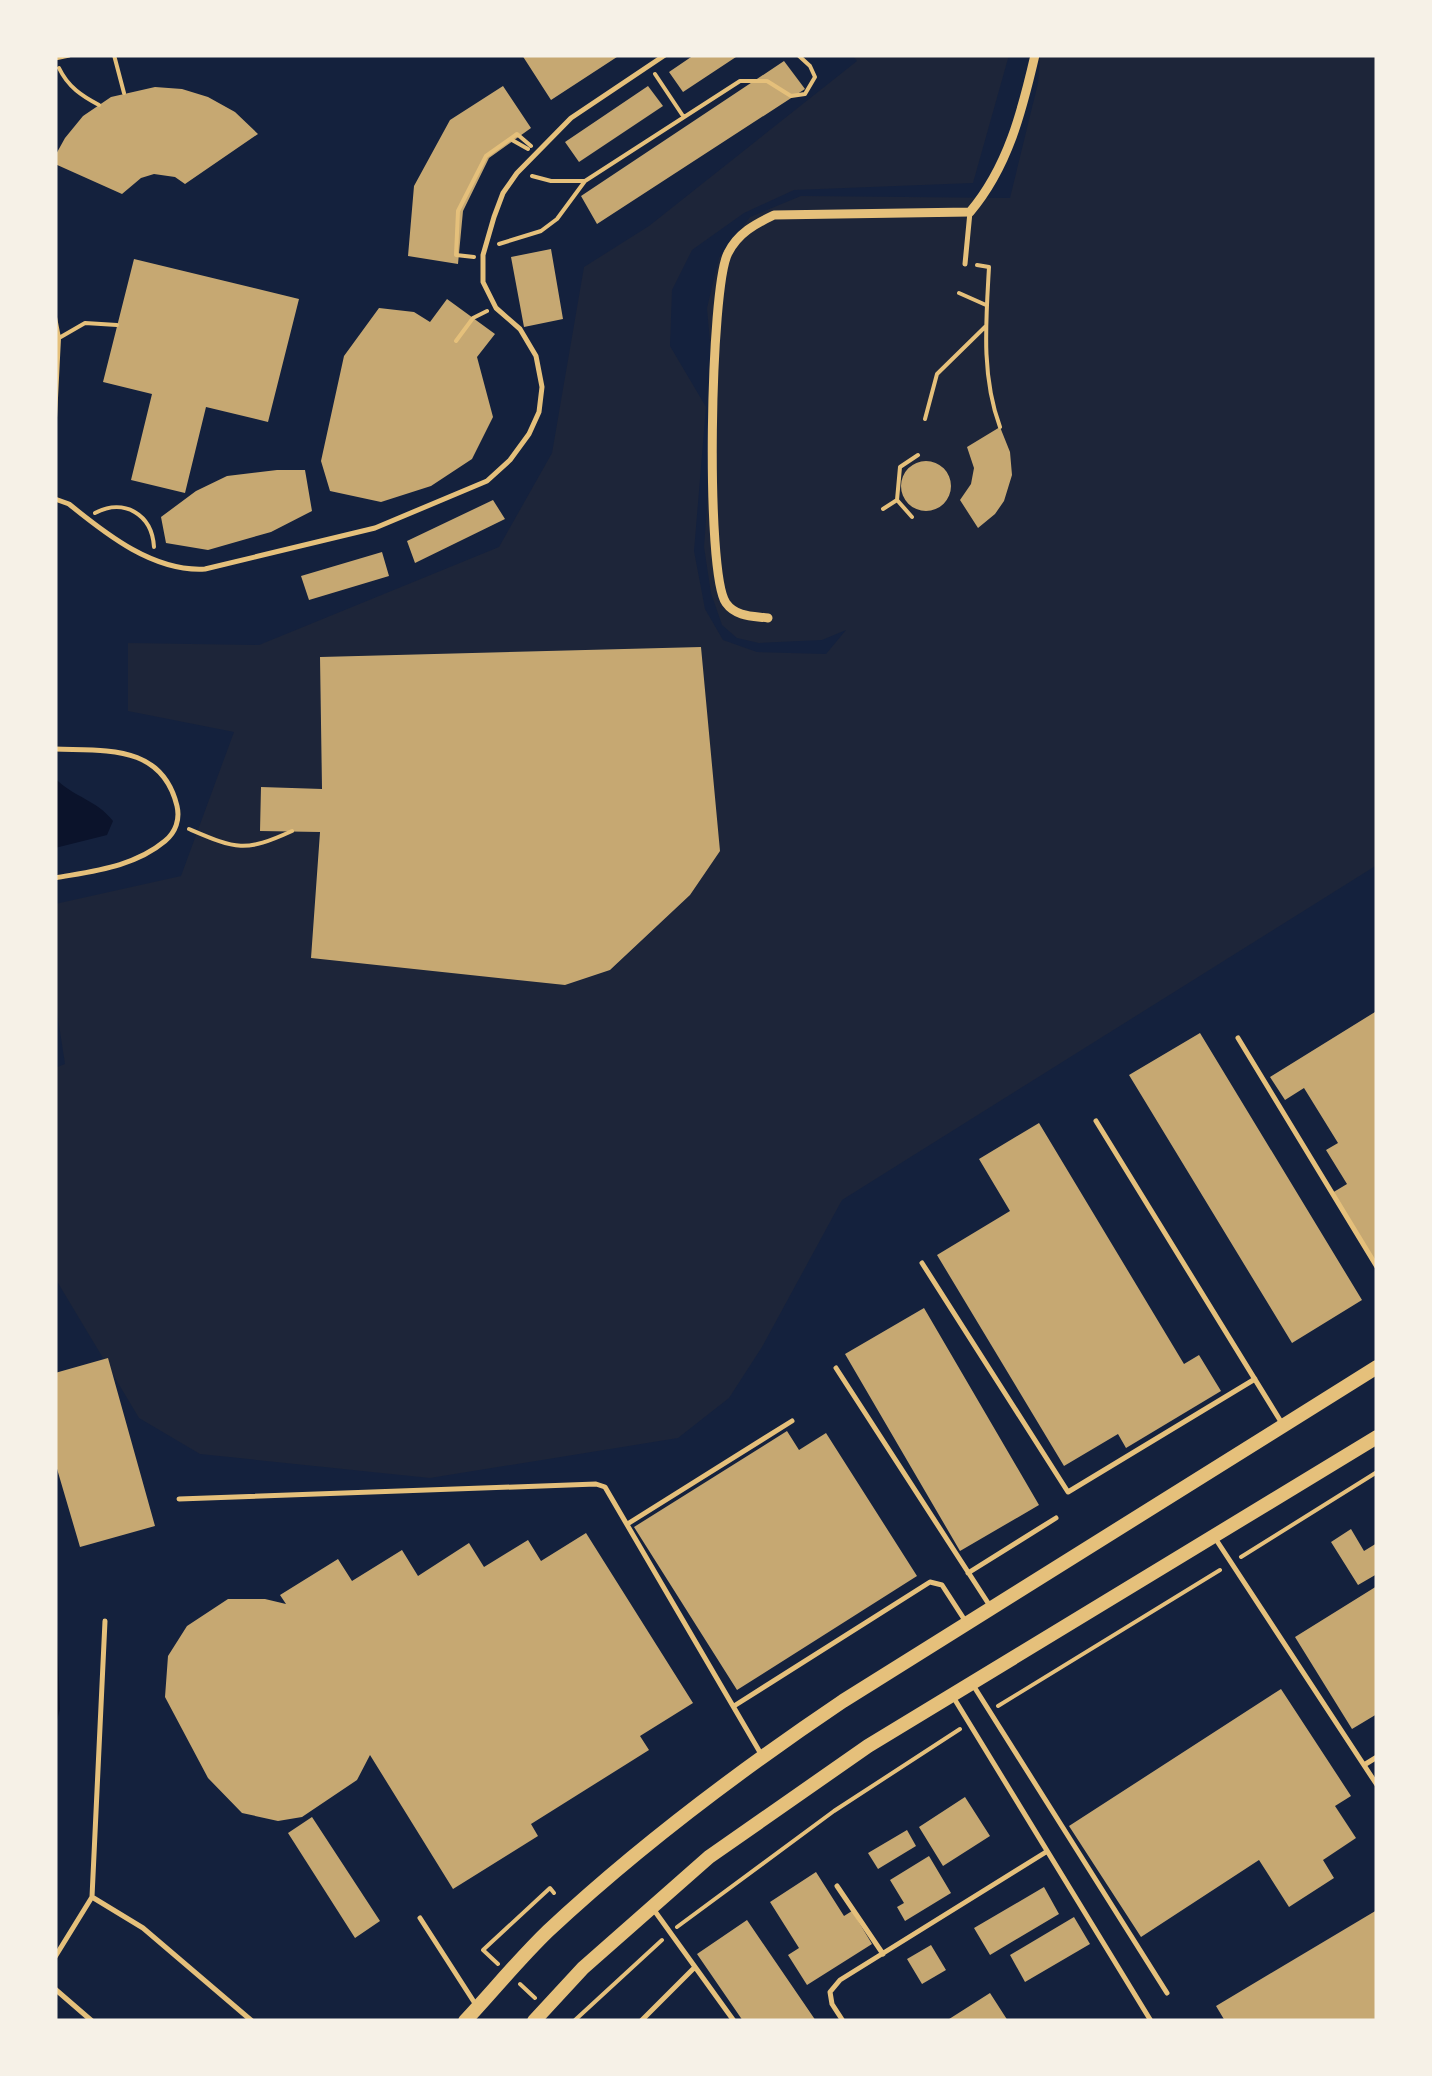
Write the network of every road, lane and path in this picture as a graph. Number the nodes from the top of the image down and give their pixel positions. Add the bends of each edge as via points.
1 (69, 55) edge
2 (114, 55) edge
3 (665, 55) edge
4 (798, 55) edge
5 (1035, 55) edge
6 (55, 59) edge
7 (650, 66) junction
8 (124, 93) dead end
9 (99, 105) dead end
10 (683, 116) junction
11 (518, 134) dead end
12 (536, 155) junction
13 (518, 172) junction
14 (586, 181) junction
15 (970, 212) junction
16 (483, 253) junction
17 (965, 264) joint
18 (958, 293) dead end
19 (987, 305) junction
20 (496, 308) junction
21 (55, 317) edge
22 (117, 325) dead end
23 (986, 326) junction
24 (59, 338) junction
25 (456, 341) dead end
26 (56, 373) edge
27 (55, 418) edge
28 (925, 419) dead end
29 (1000, 427) dead end
30 (918, 455) dead end
31 (55, 498) edge
32 (897, 500) junction
33 (883, 509) dead end
34 (912, 517) dead end
35 (87, 519) junction
36 (151, 560) junction
37 (768, 618) dead end
38 (55, 749) edge
39 (177, 824) junction
40 (292, 832) dead end
41 (55, 878) edge
42 (1238, 1038) dead end
43 (1096, 1121) dead end
44 (922, 1263) dead end
45 (1377, 1267) edge
46 (836, 1368) dead end
47 (1377, 1368) edge
48 (1254, 1380) junction
49 (792, 1421) dead end
50 (1283, 1426) junction
51 (1377, 1438) edge
52 (179, 1498) dead end
53 (1056, 1518) dead end
54 (628, 1522) junction
55 (1214, 1535) junction
56 (968, 1573) junction
57 (991, 1608) junction
58 (105, 1620) dead end
59 (967, 1624) junction
60 (972, 1683) junction
61 (952, 1694) junction
62 (734, 1706) junction
63 (762, 1756) junction
64 (1377, 1758) edge
65 (1364, 1765) junction
66 (1377, 1785) edge
67 (1046, 1852) junction
68 (837, 1886) dead end
69 (554, 1893) dead end
70 (92, 1897) junction
71 (652, 1907) junction
72 (420, 1918) dead end
73 (883, 1954) junction
74 (55, 1957) edge
75 (695, 1967) junction
76 (55, 1989) edge
77 (1167, 1993) dead end
78 (535, 1998) dead end
79 (478, 2008) junction
80 (92, 2021) edge
81 (252, 2021) edge
82 (465, 2021) edge
83 (534, 2021) edge
84 (641, 2021) edge
85 (734, 2021) edge
86 (844, 2021) edge
87 (1151, 2021) edge

1 - 6 lane
2 - 8 path
3 - 7 lane
4 - 10 path via 814,77 804,94 791,96 767,81 740,81
5 - 15 street via 1018,125 988,190
6 - 9 path via 79,94
7 - 10 path
7 - 12 lane via 571,118
10 - 14 path
11 - 16 path via 486,156 458,212 456,255
12 - 13 lane
12 - 16 path via 514,138 487,158 460,212 458,253
13 - 14 path
13 - 16 lane via 503,193
14 - 16 path via 541,232
15 - 17 lane
15 - 37 street via 774,214 750,227 726,255 716,329 714,546 727,604 739,614
16 - 20 lane via 484,282
17 - 19 path via 990,267
18 - 19 path
19 - 23 path
20 - 25 path via 478,313
20 - 36 lane via 536,356 542,387 529,434 486,481 375,528 274,554 205,570
21 - 24 path
22 - 24 path via 85,324
23 - 28 path via 938,374
23 - 29 path via 988,397
24 - 26 path
26 - 27 path
30 - 32 path via 900,468
31 - 35 lane
32 - 33 path
32 - 34 path
35 - 36 lane
35 - 36 path via 108,507 132,509 154,536
38 - 39 lane via 120,751 145,762 172,790
39 - 40 path via 234,848
39 - 41 lane via 140,857
42 - 45 lane
43 - 48 lane
44 - 48 lane via 1068,1492
46 - 56 lane
47 - 50 main road
48 - 50 lane
49 - 54 lane
50 - 57 main road
51 - 55 main road
52 - 54 lane via 596,1484 611,1492
53 - 56 lane
54 - 62 lane
55 - 60 main road
55 - 65 lane
56 - 57 lane
57 - 59 main road
58 - 70 lane
59 - 62 lane via 934,1581
59 - 63 main road
60 - 61 main road
60 - 77 lane
61 - 67 lane
61 - 71 main road via 709,1858
62 - 63 lane
63 - 79 main road via 547,1932
64 - 65 lane
65 - 66 lane
67 - 73 lane
67 - 87 lane
68 - 73 lane
69 - 78 path via 550,1888 483,1950
70 - 74 lane
70 - 81 lane via 144,1928
71 - 75 lane
71 - 83 main road
72 - 79 lane
73 - 86 lane via 830,1992
75 - 84 lane
75 - 85 lane
76 - 80 lane
79 - 82 main road

